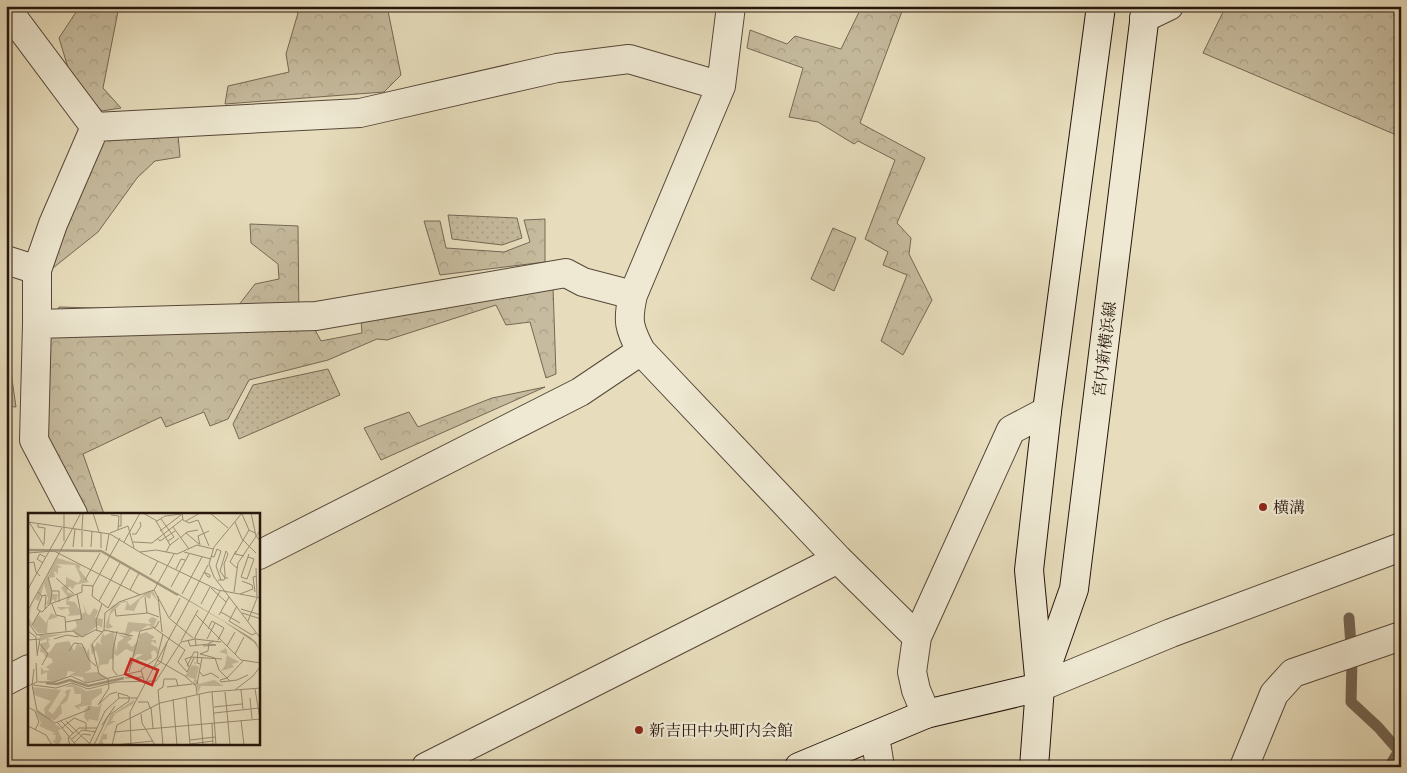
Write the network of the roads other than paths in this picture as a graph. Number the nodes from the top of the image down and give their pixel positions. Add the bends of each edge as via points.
1 (731, 6) edge
2 (1101, 6) edge
3 (1169, 6) edge
4 (6, 8) edge
5 (1145, 12) edge
6 (721, 86) junction
7 (95, 127) junction
8 (6, 260) edge
9 (37, 270) junction
10 (633, 295) junction
11 (37, 324) junction
12 (641, 351) junction
13 (1047, 411) junction
14 (72, 513) edge
15 (1401, 547) edge
16 (260, 553) edge
17 (838, 560) junction
18 (917, 638) junction
19 (1388, 640) edge
20 (28, 670) edge
21 (6, 680) edge
22 (1040, 687) junction
23 (926, 714) junction
24 (875, 736) junction
25 (426, 767) edge
26 (799, 767) edge
27 (880, 767) edge
28 (1034, 767) edge
29 (1244, 767) edge

1 - 6 street
2 - 13 street, 宮内新横浜線
3 - 5 street
4 - 7 street
5 - 22 street, 宮内新横浜線 via 1074,589
6 - 7 street via 630,59 557,68 360,113
6 - 10 street
7 - 9 street
8 - 9 street
9 - 11 street
10 - 11 street via 584,282 566,273 316,316
10 - 12 street via 629,312 631,331
11 - 14 street via 34,440
12 - 16 street via 580,392
12 - 17 street
13 - 18 street via 1011,430
13 - 22 street, 宮内新横浜線 via 1028,570
15 - 22 street via 1171,633
17 - 18 street
17 - 25 street
18 - 23 street via 912,672
19 - 29 street via 1293,673 1274,694
20 - 21 street
22 - 23 street
22 - 28 street, 宮内新横浜線
23 - 24 street
24 - 26 street
24 - 27 street

